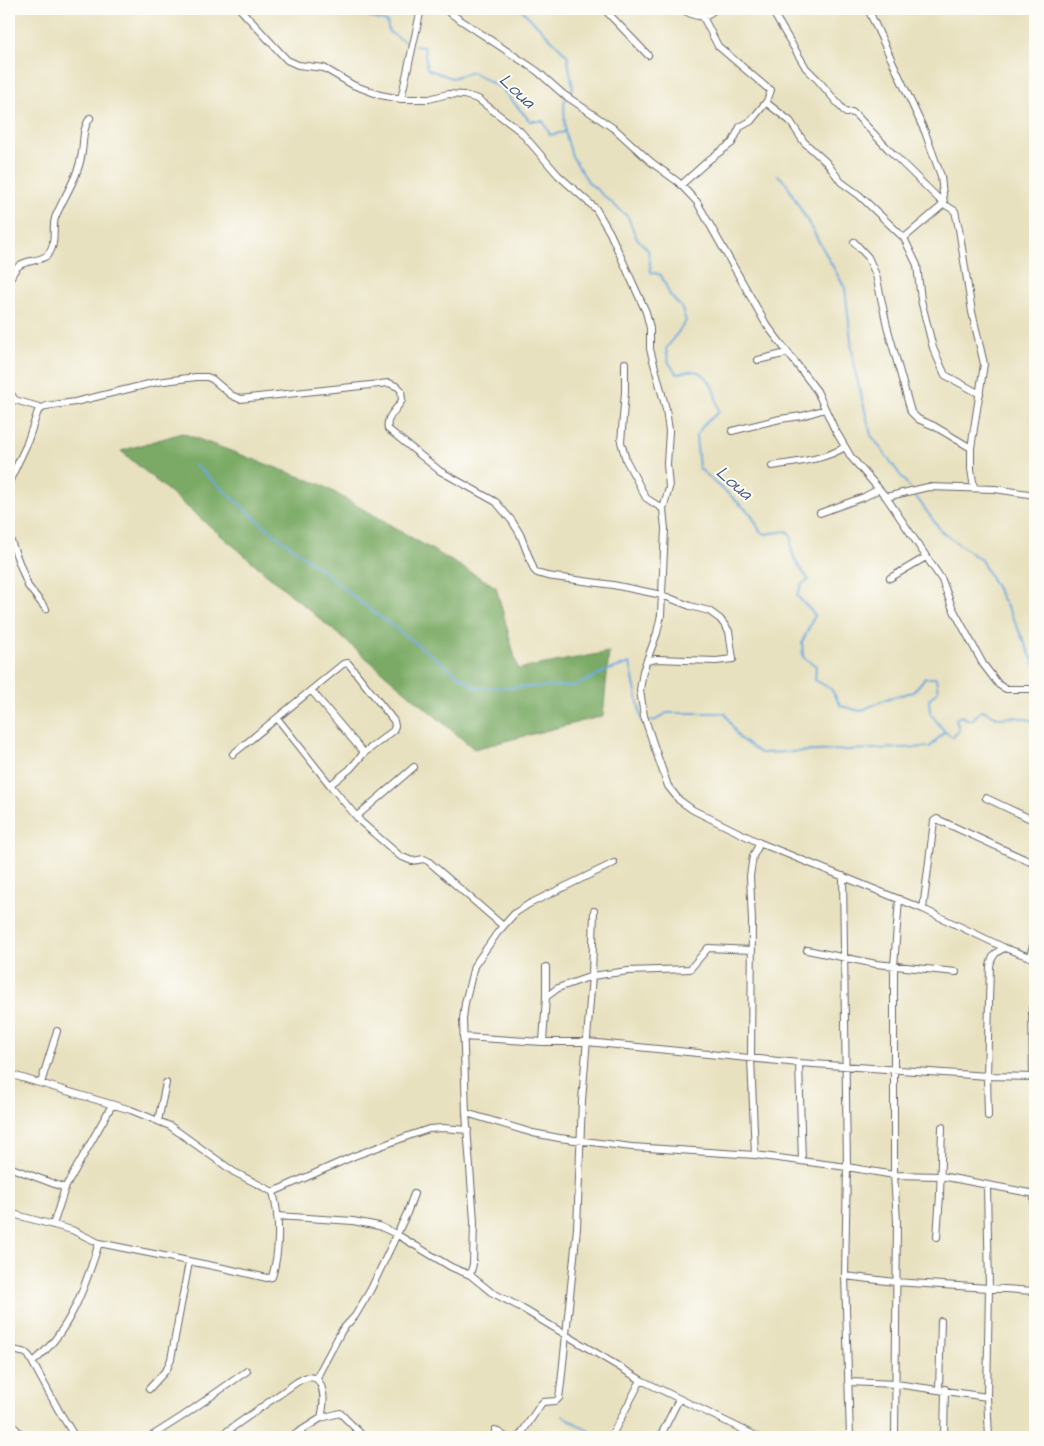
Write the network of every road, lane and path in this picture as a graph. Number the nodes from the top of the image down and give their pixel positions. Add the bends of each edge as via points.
1 (240, 9) edge
2 (421, 9) edge
3 (444, 9) edge
4 (604, 9) edge
5 (682, 9) edge
6 (715, 9) edge
7 (771, 9) edge
8 (868, 9) edge
9 (703, 17) junction
10 (648, 55) dead end
11 (401, 99) junction
12 (767, 102) junction
13 (90, 118) dead end
14 (681, 185) junction
15 (944, 204) junction
16 (904, 238) junction
17 (854, 242) dead end
18 (9, 281) edge
19 (787, 353) junction
20 (758, 360) dead end
21 (625, 363) dead end
22 (9, 391) edge
23 (980, 394) junction
24 (42, 408) junction
25 (825, 409) junction
26 (732, 431) dead end
27 (845, 447) junction
28 (971, 448) junction
29 (772, 466) dead end
30 (9, 482) edge
31 (974, 488) junction
32 (879, 489) junction
33 (1035, 495) edge
34 (886, 496) junction
35 (663, 509) junction
36 (820, 513) dead end
37 (9, 536) edge
38 (926, 557) junction
39 (890, 578) dead end
40 (662, 595) junction
41 (46, 609) dead end
42 (647, 661) junction
43 (1033, 689) dead end
44 (311, 690) junction
45 (277, 718) junction
46 (364, 753) junction
47 (233, 754) dead end
48 (414, 767) dead end
49 (330, 785) junction
50 (986, 798) dead end
51 (357, 816) junction
52 (1035, 821) edge
53 (760, 843) junction
54 (614, 863) dead end
55 (1035, 864) edge
56 (843, 876) junction
57 (899, 899) junction
58 (923, 909) junction
59 (594, 911) dead end
60 (504, 926) junction
61 (1035, 939) edge
62 (1005, 948) junction
63 (752, 950) junction
64 (808, 950) dead end
65 (844, 957) junction
66 (1033, 958) edge
67 (894, 966) junction
68 (546, 967) dead end
69 (956, 972) dead end
70 (592, 976) junction
71 (546, 997) junction
72 (1032, 1008) dead end
73 (57, 1031) dead end
74 (463, 1037) junction
75 (543, 1042) junction
76 (587, 1042) junction
77 (751, 1058) junction
78 (799, 1064) junction
79 (846, 1066) junction
80 (894, 1069) junction
81 (9, 1074) edge
82 (987, 1076) junction
83 (1034, 1077) edge
84 (41, 1083) junction
85 (166, 1083) dead end
86 (112, 1105) junction
87 (466, 1113) junction
88 (988, 1116) dead end
89 (158, 1121) junction
90 (942, 1127) dead end
91 (468, 1130) junction
92 (580, 1141) junction
93 (755, 1154) junction
94 (802, 1161) junction
95 (9, 1167) edge
96 (847, 1167) junction
97 (894, 1175) junction
98 (941, 1176) junction
99 (987, 1186) junction
100 (65, 1188) junction
101 (273, 1192) junction
102 (414, 1194) dead end
103 (1035, 1194) edge
104 (9, 1213) edge
105 (277, 1216) junction
106 (53, 1225) junction
107 (1035, 1230) edge
108 (396, 1234) junction
109 (937, 1237) dead end
110 (99, 1243) junction
111 (189, 1262) junction
112 (470, 1275) junction
113 (845, 1276) junction
114 (895, 1282) junction
115 (989, 1289) junction
116 (1035, 1291) edge
117 (941, 1321) dead end
118 (567, 1336) junction
119 (9, 1349) edge
120 (33, 1362) junction
121 (246, 1371) dead end
122 (317, 1379) junction
123 (641, 1380) junction
124 (848, 1382) junction
125 (896, 1384) junction
126 (149, 1389) dead end
127 (942, 1389) junction
128 (987, 1396) junction
129 (679, 1399) junction
130 (321, 1418) junction
131 (9, 1422) edge
132 (495, 1430) dead end
133 (24, 1437) edge
134 (75, 1437) edge
135 (150, 1437) edge
136 (219, 1437) edge
137 (291, 1437) edge
138 (364, 1437) edge
139 (506, 1437) edge
140 (519, 1437) edge
141 (611, 1437) edge
142 (660, 1437) edge
143 (758, 1437) edge
144 (850, 1437) edge
145 (895, 1437) edge
146 (944, 1437) edge
147 (989, 1437) edge

1 - 11 street via 287,60 298,65 324,68 353,85
2 - 11 street
3 - 14 street via 537,71 563,94 616,130
4 - 10 street
5 - 9 street
6 - 9 street
7 - 15 street via 806,68 846,113 852,112 857,116
8 - 15 street via 925,132 941,176
9 - 12 street via 718,46 772,90
11 - 35 street via 430,99 448,94 478,99 520,131 558,175 596,209 610,232 650,328 650,349 669,431 669,488
12 - 14 street via 751,121 740,126 732,143
12 - 16 street via 790,121 804,142 827,163 841,182
13 - 18 street via 85,124 80,166 52,226 50,253 19,266
14 - 19 street via 697,202 766,324
15 - 16 street
15 - 23 street via 955,210 959,229 984,364
16 - 23 street via 917,265 932,348 944,376
17 - 28 street via 868,257 876,274 911,412
19 - 20 street
19 - 25 street via 817,391
21 - 35 street via 621,442 626,460 646,498
22 - 24 street via 16,400
23 - 28 street
24 - 30 street
24 - 40 street via 196,376 212,379 240,399 359,385 394,385 400,390 402,400 388,419 388,429 440,471 496,502 516,527 537,573
25 - 26 street
25 - 27 street
27 - 29 street via 822,457
27 - 32 street
28 - 31 street
31 - 33 street
31 - 34 street via 928,487
32 - 34 street
32 - 36 street
34 - 38 street
35 - 40 street
37 - 41 street via 28,586
38 - 39 street
38 - 43 street via 942,580 952,607 983,664 994,678 1006,689
40 - 42 street via 661,616
40 - 42 street via 709,611 720,620 729,631 733,659
42 - 53 street via 640,690 644,716 668,786 693,810
44 - 45 street
44 - 46 street
44 - 46 street via 343,664 349,664 395,726
45 - 47 street
45 - 49 street
46 - 49 street
48 - 51 street
49 - 51 street
50 - 52 street
51 - 60 street via 400,856 412,861 424,859
53 - 56 street
53 - 63 street via 751,868
54 - 60 street via 529,904
55 - 58 street via 937,819 934,821
56 - 57 street
56 - 65 street
57 - 58 street
57 - 67 street
58 - 62 street
59 - 70 street
60 - 74 street via 474,966 465,1003
61 - 66 street
62 - 66 street
62 - 82 street via 992,956 990,966
63 - 70 street via 708,948 686,970 628,971
63 - 77 street
64 - 65 street
65 - 67 street
65 - 79 street
67 - 69 street
67 - 80 street
68 - 71 street
70 - 71 street via 558,988
70 - 76 street
71 - 75 street
72 - 83 street
73 - 84 street
74 - 75 street
74 - 87 street
75 - 76 street
76 - 77 street
76 - 92 street
77 - 78 street
77 - 93 street
78 - 79 street
78 - 94 street
79 - 80 street
79 - 96 street
80 - 82 street
80 - 97 street
81 - 84 street
82 - 83 street
82 - 88 street
84 - 86 street
85 - 89 street
86 - 89 street
86 - 100 street
87 - 91 street
87 - 92 street via 533,1133
89 - 101 street via 170,1126 234,1172
90 - 98 street
91 - 101 street via 429,1129 354,1156
91 - 112 street via 474,1221
92 - 93 street
92 - 118 street via 577,1228
93 - 94 street
94 - 96 street
95 - 100 street
96 - 97 street
96 - 113 street
97 - 98 street
97 - 114 street via 897,1221
98 - 99 street
98 - 109 street
99 - 103 street
99 - 115 street
100 - 106 street
101 - 105 street
102 - 108 street
103 - 107 street
104 - 106 street
105 - 108 street via 353,1221 379,1226
105 - 111 street via 275,1266 269,1278
106 - 110 street
108 - 112 street
108 - 122 street via 372,1289 342,1330
110 - 111 street
110 - 120 street via 85,1287 69,1319 44,1353
111 - 126 street via 171,1359 167,1369
112 - 118 street via 491,1292
113 - 114 street
113 - 124 street
114 - 115 street
114 - 125 street
115 - 116 street
115 - 128 street
117 - 127 street
118 - 123 street
118 - 140 street via 558,1398 543,1402
119 - 120 street via 26,1354
120 - 134 street
121 - 135 street
122 - 130 street via 324,1392
122 - 136 street via 312,1377 297,1382
123 - 129 street
123 - 141 street
124 - 125 street
124 - 144 street
125 - 127 street
125 - 145 street
127 - 128 street
127 - 146 street
128 - 147 street
129 - 142 street
129 - 143 street
130 - 137 street
130 - 138 street via 340,1413
131 - 133 street
132 - 139 street

